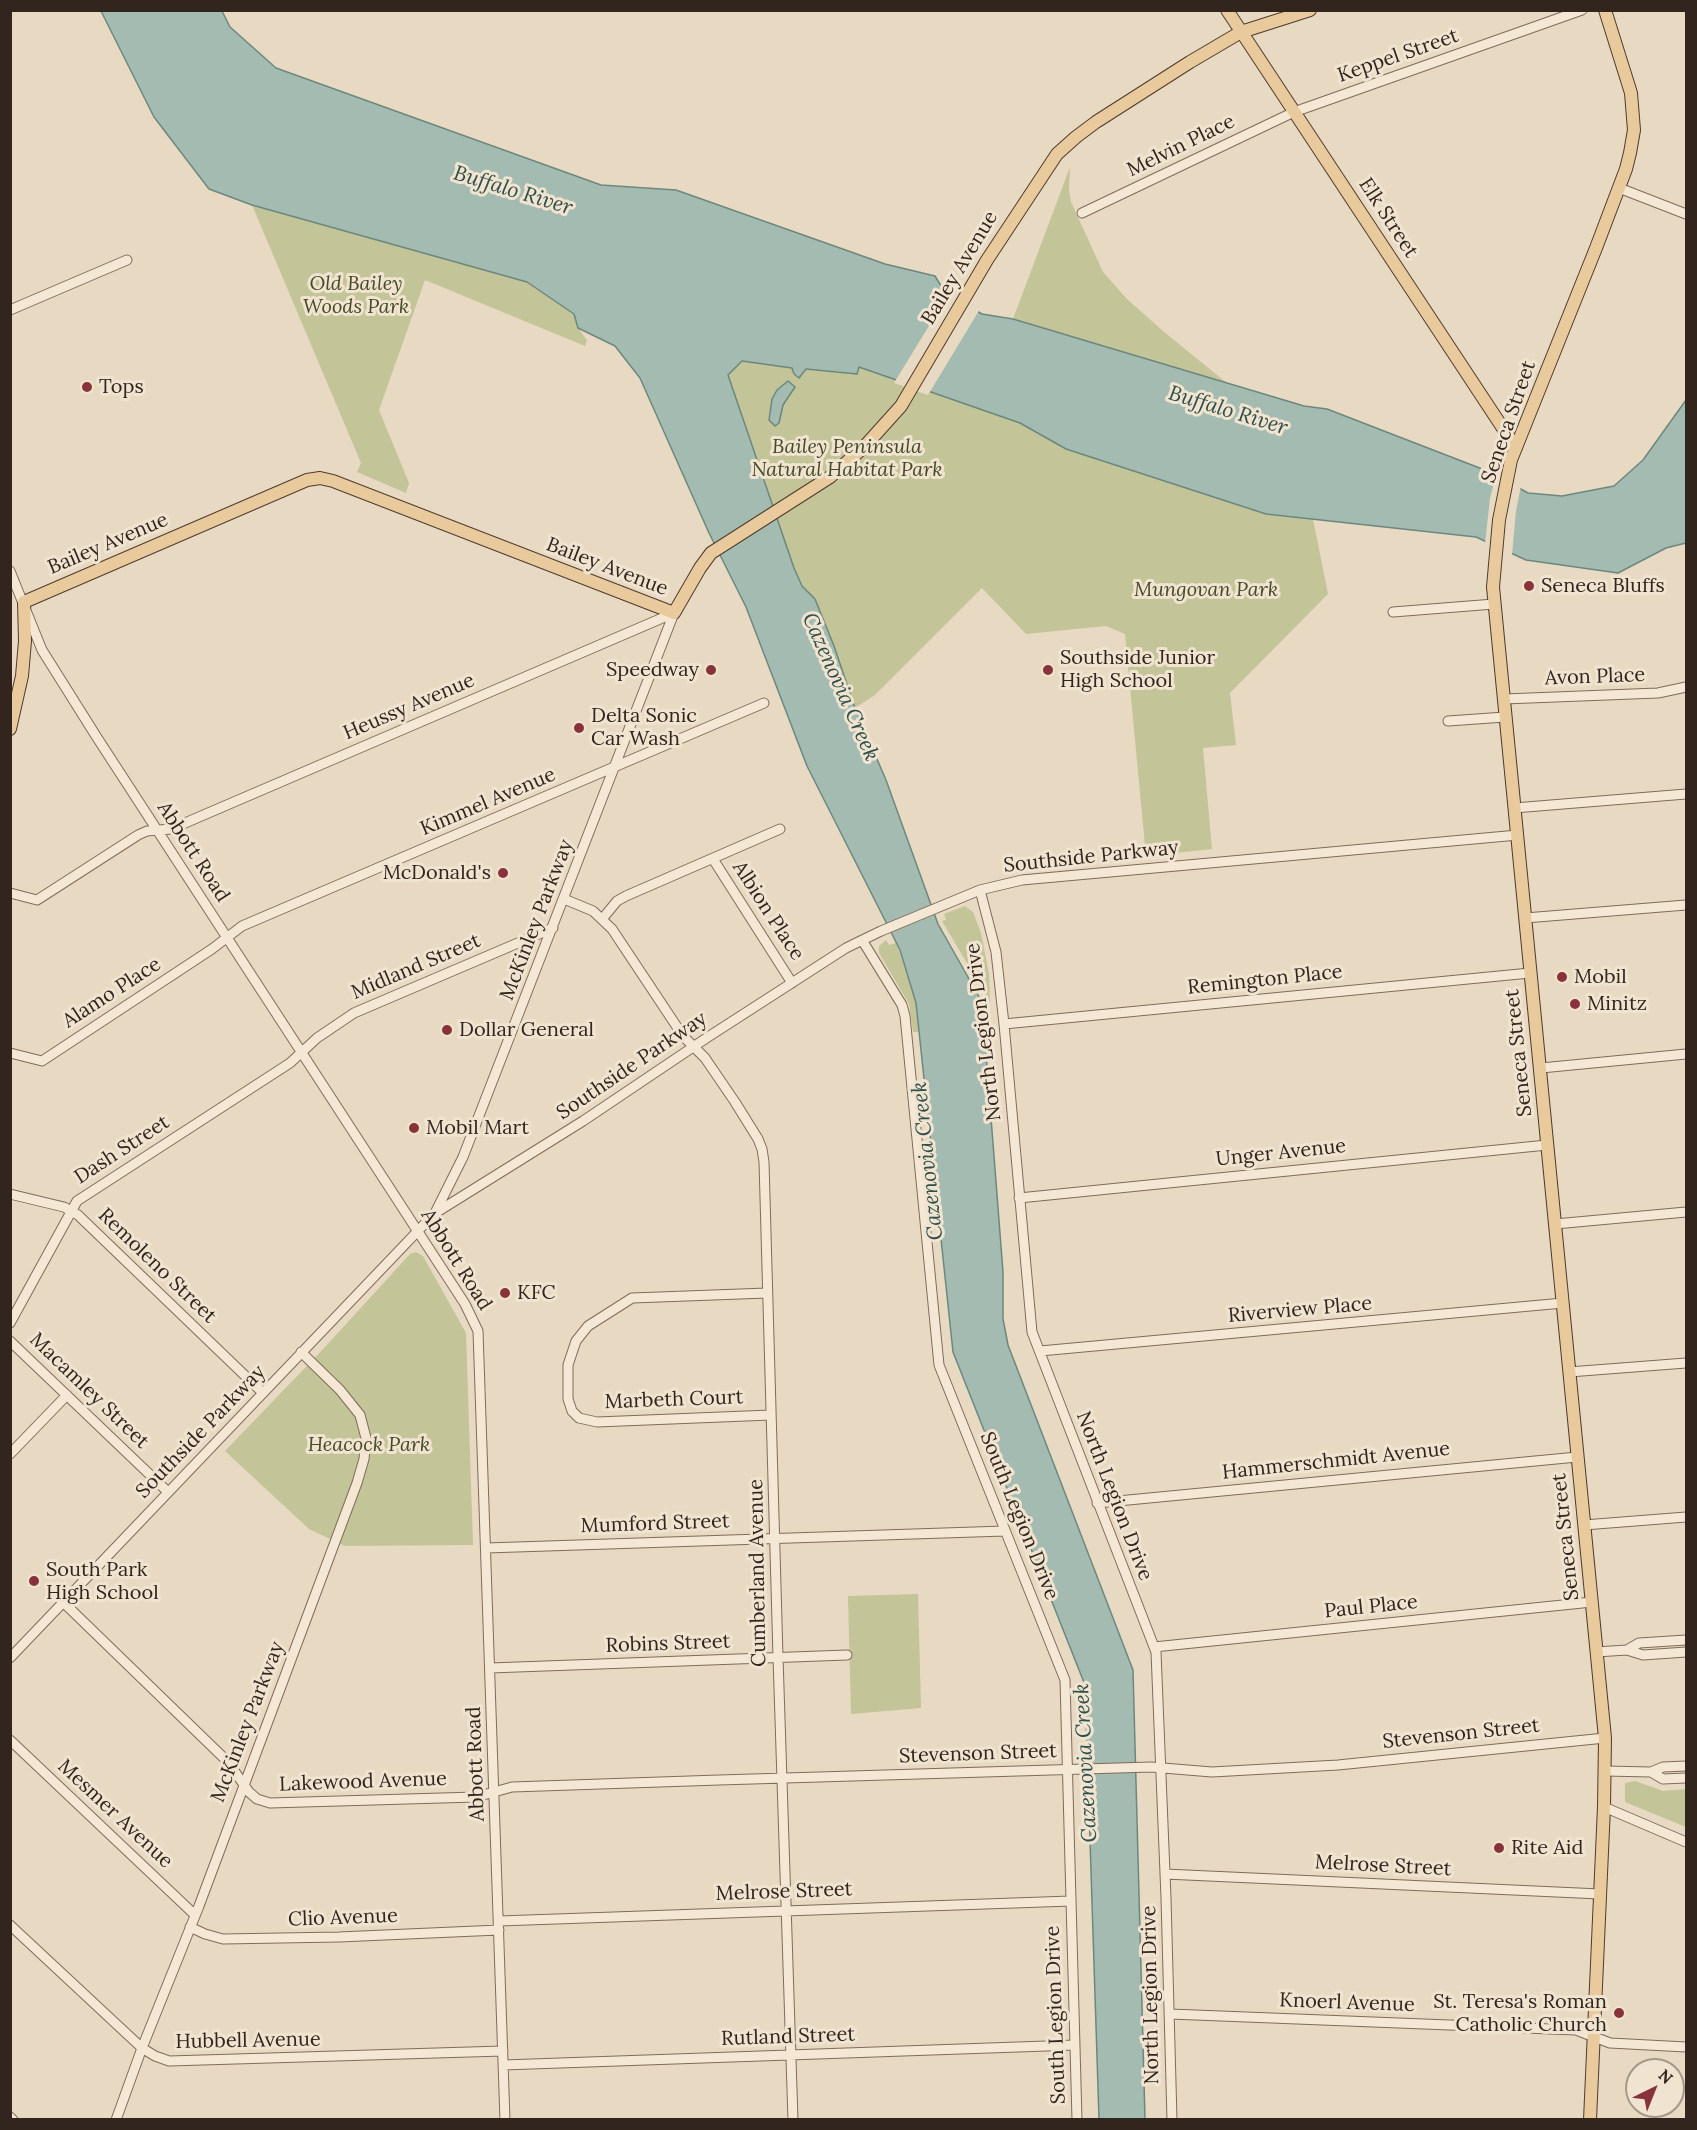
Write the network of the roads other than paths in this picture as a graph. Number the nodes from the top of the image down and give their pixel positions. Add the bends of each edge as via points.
1 (1227, 10) edge
2 (1310, 10) edge
3 (1582, 10) edge
4 (1605, 10) edge
5 (1241, 32) junction
6 (1294, 112) junction
7 (1619, 188) junction
8 (1082, 213) dead end
9 (1686, 214) edge
10 (127, 260) dead end
11 (10, 310) edge
12 (1514, 454) junction
13 (10, 571) edge
14 (24, 602) junction
15 (1494, 604) junction
16 (1393, 612) dead end
17 (674, 614) junction
18 (1686, 687) edge
19 (1503, 699) junction
20 (764, 703) dead end
21 (1505, 717) junction
22 (1448, 721) dead end
23 (11, 726) edge
24 (615, 768) junction
25 (1686, 794) edge
26 (1514, 807) junction
27 (780, 829) dead end
28 (158, 831) junction
29 (1518, 835) junction
30 (713, 859) junction
31 (980, 890) junction
32 (10, 893) edge
33 (564, 899) junction
34 (1686, 905) edge
35 (603, 918) junction
36 (1525, 918) junction
37 (553, 928) junction
38 (227, 937) junction
39 (862, 940) junction
40 (1530, 973) junction
41 (792, 982) junction
42 (1004, 1024) junction
43 (694, 1046) junction
44 (301, 1052) junction
45 (10, 1053) edge
46 (1686, 1054) edge
47 (1540, 1068) junction
48 (1547, 1145) junction
49 (10, 1194) edge
50 (1019, 1198) junction
51 (72, 1210) junction
52 (1686, 1212) edge
53 (435, 1214) junction
54 (1555, 1224) junction
55 (418, 1232) junction
56 (767, 1293) junction
57 (1563, 1303) junction
58 (10, 1323) edge
59 (10, 1341) edge
60 (1040, 1351) junction
61 (301, 1352) junction
62 (1686, 1363) edge
63 (1569, 1372) junction
64 (262, 1392) junction
65 (67, 1395) junction
66 (771, 1415) junction
67 (10, 1454) edge
68 (1577, 1457) junction
69 (168, 1492) junction
70 (1097, 1503) junction
71 (1686, 1517) edge
72 (1584, 1525) junction
73 (1005, 1531) junction
74 (776, 1539) junction
75 (486, 1548) junction
76 (63, 1602) junction
77 (1592, 1602) junction
78 (1686, 1640) edge
79 (1154, 1647) junction
80 (1627, 1650) junction
81 (1596, 1652) junction
82 (1686, 1652) edge
83 (847, 1655) dead end
84 (10, 1658) edge
85 (778, 1658) junction
86 (490, 1668) junction
87 (1605, 1738) junction
88 (10, 1740) edge
89 (1686, 1766) edge
90 (1161, 1767) junction
91 (1071, 1769) junction
92 (1605, 1771) junction
93 (1651, 1772) junction
94 (782, 1778) junction
95 (1686, 1778) edge
96 (243, 1783) junction
97 (495, 1793) junction
98 (1604, 1807) junction
99 (1686, 1842) edge
100 (1166, 1874) junction
101 (1600, 1894) junction
102 (1071, 1901) junction
103 (787, 1910) junction
104 (195, 1915) junction
105 (10, 1925) edge
106 (499, 1925) junction
107 (190, 1927) junction
108 (1170, 2014) junction
109 (1593, 2036) junction
110 (1075, 2045) junction
111 (1686, 2047) edge
112 (142, 2048) junction
113 (502, 2051) junction
114 (791, 2055) junction
115 (503, 2065) junction
116 (116, 2120) edge
117 (505, 2120) edge
118 (793, 2120) edge
119 (1077, 2120) edge
120 (1172, 2120) edge
121 (1590, 2120) edge

1 - 5 main road, Elk Street
2 - 5 main road, Bailey Avenue
3 - 6 street, Keppel Street
4 - 7 main road, Seneca Street via 1631,93 1634,130
5 - 6 main road, Elk Street
5 - 17 main road, Bailey Avenue via 1096,122 1057,154 901,406 830,477 711,553
6 - 8 street, Melvin Place
6 - 12 main road, Elk Street
7 - 9 street
7 - 12 main road, Seneca Street
10 - 11 street
12 - 15 main road, Seneca Street via 1499,520
13 - 14 street, Abbott Road
14 - 17 main road, Bailey Avenue via 307,480 320,478
14 - 23 main road via 26,641
14 - 28 street, Abbott Road via 42,650
15 - 16 street
15 - 19 main road, Seneca Street
17 - 24 street, McKinley Parkway
17 - 28 street, Heussy Avenue via 171,829
18 - 19 street, Avon Place via 1658,693
19 - 21 main road, Seneca Street
20 - 24 street, Kimmel Avenue
21 - 22 street
21 - 26 main road, Seneca Street
24 - 33 street, McKinley Parkway
24 - 38 street, Kimmel Avenue via 242,926
25 - 26 street
26 - 29 main road, Seneca Street
27 - 30 street
28 - 32 street, Heussy Avenue via 138,835 37,900
28 - 38 street, Abbott Road
29 - 31 street, Southside Parkway via 1022,879
29 - 36 main road, Seneca Street
30 - 35 street via 626,896
30 - 41 street, Albion Place
31 - 39 street, Southside Parkway
31 - 42 street, North Legion Drive via 996,952
33 - 35 street
33 - 37 street, McKinley Parkway
34 - 36 street
35 - 43 street, Cumberland Avenue via 683,1036
36 - 40 main road, Seneca Street
37 - 44 street, Midland Street via 354,1013
37 - 53 street, McKinley Parkway via 459,1167
38 - 44 street, Abbott Road
38 - 45 street, Alamo Place via 42,1061
39 - 41 street, Southside Parkway
39 - 73 street, South Legion Drive via 905,1016 939,1365
40 - 42 street, Remington Place
40 - 47 main road, Seneca Street
41 - 43 street, Southside Parkway
42 - 50 street, North Legion Drive
43 - 53 street, Southside Parkway
43 - 56 street, Cumberland Avenue via 735,1102 762,1149
44 - 51 street, Dash Street via 290,1064 77,1201
44 - 55 street, Abbott Road
46 - 47 street
47 - 48 main road, Seneca Street
48 - 50 street, Unger Avenue
48 - 54 main road, Seneca Street
49 - 51 street, Remoleno Street
50 - 60 street, North Legion Drive via 1032,1332
51 - 58 street, Dash Street
51 - 64 street, Remoleno Street
52 - 54 street
53 - 55 street, McKinley Parkway
54 - 57 main road, Seneca Street
55 - 61 street, Southside Parkway
55 - 75 street, Abbott Road via 478,1331
56 - 66 street, Cumberland Avenue
56 - 66 street, Marbeth Court via 632,1298 588,1326 576,1341 568,1365 568,1399 579,1418 597,1422
57 - 60 street, Riverview Place
57 - 63 main road, Seneca Street
59 - 65 street, Macamley Street
60 - 70 street, North Legion Drive
61 - 64 street, Southside Parkway
61 - 96 street, McKinley Parkway via 360,1415 366,1448 357,1483
62 - 63 street
63 - 68 main road, Seneca Street
64 - 69 street, Southside Parkway
65 - 67 street
65 - 69 street, Macamley Street
66 - 74 street, Cumberland Avenue
68 - 70 street, Hammerschmidt Avenue
68 - 72 main road, Seneca Street
69 - 76 street, Southside Parkway
70 - 79 street, North Legion Drive
71 - 72 street
72 - 77 main road, Seneca Street
73 - 74 street, Mumford Street
73 - 91 street, South Legion Drive via 1065,1680
74 - 75 street, Mumford Street
74 - 85 street, Cumberland Avenue
75 - 86 street, Abbott Road
76 - 84 street, Southside Parkway
76 - 96 street, Lakewood Avenue via 227,1761
77 - 79 street, Paul Place
77 - 81 main road, Seneca Street
78 - 80 street via 1638,1643
79 - 90 street, North Legion Drive
80 - 81 street
80 - 82 street via 1643,1655
81 - 87 main road, Seneca Street
83 - 85 street, Robins Street
85 - 86 street, Robins Street
85 - 94 street, Cumberland Avenue
86 - 97 street, Abbott Road
87 - 90 street, Stevenson Street via 1338,1765 1212,1772
87 - 92 main road, Seneca Street
88 - 104 street, Mesmer Avenue
89 - 93 street
90 - 91 street, Stevenson Street
90 - 100 street, North Legion Drive
91 - 94 street, Stevenson Street
91 - 102 street, South Legion Drive
92 - 93 street
92 - 98 main road, Seneca Street
93 - 95 street via 1663,1779
94 - 97 street, Stevenson Street via 512,1787
94 - 103 street, Cumberland Avenue
96 - 97 street, Lakewood Avenue via 258,1799 270,1803 476,1797
96 - 104 street, McKinley Parkway
97 - 106 street, Abbott Road
98 - 99 street
98 - 101 main road, Seneca Street
100 - 101 street, Melrose Street
100 - 108 street, North Legion Drive
101 - 109 main road, Seneca Street
102 - 103 street, Melrose Street
102 - 110 street, South Legion Drive
103 - 106 street, Melrose Street
103 - 114 street, Cumberland Avenue
104 - 107 street, McKinley Parkway
105 - 112 street, Hubbell Avenue
106 - 107 street, Clio Avenue via 339,1937 223,1940
106 - 113 street, Abbott Road
107 - 112 street, McKinley Parkway
108 - 109 street, Knoerl Avenue via 1576,2030
108 - 120 street, North Legion Drive
109 - 111 street, Knoerl Avenue via 1610,2043
109 - 121 main road, Seneca Street
110 - 114 street, Rutland Street
110 - 119 street, South Legion Drive
112 - 113 street, Hubbell Avenue via 163,2059 182,2062
112 - 116 street, McKinley Parkway
113 - 115 street, Abbott Road
114 - 115 street, Rutland Street
114 - 118 street, Cumberland Avenue
115 - 117 street, Abbott Road

